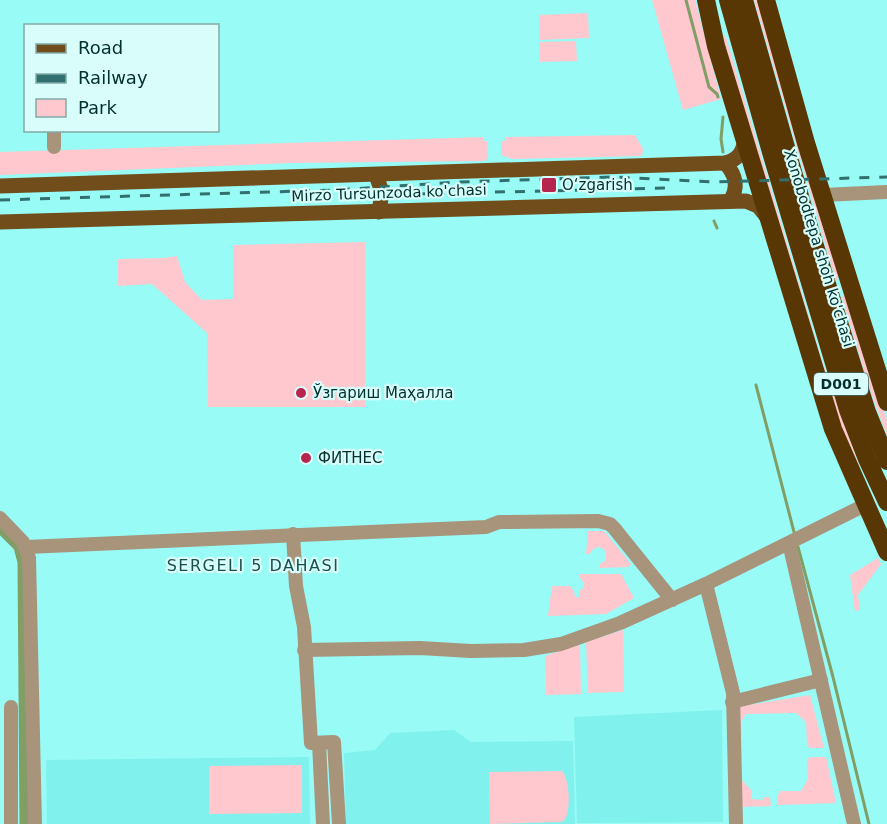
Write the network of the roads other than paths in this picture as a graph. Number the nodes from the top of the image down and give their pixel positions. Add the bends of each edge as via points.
1 (706, 0) edge
2 (766, 0) edge
3 (733, 1) edge
4 (716, 45) junction
5 (54, 132) edge
6 (745, 140) junction
7 (54, 147) dead end
8 (725, 163) junction
9 (376, 175) junction
10 (0, 186) edge
11 (887, 192) edge
12 (823, 195) junction
13 (730, 201) junction
14 (379, 212) junction
15 (0, 222) edge
16 (769, 222) junction
17 (846, 271) junction
18 (834, 307) junction
19 (844, 367) junction
20 (887, 402) edge
21 (867, 459) junction
22 (887, 461) edge
23 (863, 500) junction
24 (887, 502) edge
25 (0, 518) edge
26 (293, 534) junction
27 (789, 543) junction
28 (26, 547) junction
29 (887, 552) edge
30 (706, 584) junction
31 (672, 600) junction
32 (304, 650) junction
33 (821, 680) junction
34 (732, 702) junction
35 (11, 707) dead end
36 (5, 737) edge
37 (319, 743) junction
38 (11, 824) edge
39 (35, 824) edge
40 (323, 824) edge
41 (339, 824) edge
42 (736, 824) edge
43 (854, 824) edge

1 - 4 highway
2 - 12 highway
3 - 4 highway
3 - 18 highway, Xonobodtepa shoh ko'chasi / D001
3 - 19 highway, Xonobodtepa shoh ko'chasi / D001
4 - 6 highway
5 - 7 street
6 - 8 main road via 738,157
6 - 16 highway
8 - 9 main road, Mirzo Tursunzoda ko'chasi
8 - 13 main road via 735,181
9 - 10 main road, Mirzo Tursunzoda ko'chasi
9 - 14 main road via 382,192
11 - 12 street
12 - 17 highway
13 - 14 main road, Mirzo Tursunzoda ko'chasi
13 - 16 main road, Mirzo Tursunzoda ko'chasi via 755,204
14 - 15 main road, Mirzo Tursunzoda ko'chasi
16 - 23 highway via 830,420
17 - 18 highway
17 - 20 highway
18 - 19 highway, Xonobodtepa shoh ko'chasi / D001
19 - 21 highway, Xonobodtepa shoh ko'chasi / D001 via 848,410
19 - 22 highway, Xonobodtepa shoh ko'chasi / D001
21 - 23 highway
21 - 24 highway, Xonobodtepa shoh ko'chasi / D001
23 - 27 street
23 - 29 highway
25 - 28 street
26 - 28 street
26 - 31 street via 486,526 499,522 598,521 614,528
26 - 32 street
27 - 30 street
27 - 33 street
28 - 39 street
30 - 31 street
30 - 34 street
31 - 32 street via 579,639 543,648
32 - 37 street via 311,744
33 - 34 street
33 - 43 street
34 - 42 street
35 - 36 street
36 - 38 street
37 - 40 street
37 - 41 street via 334,742

